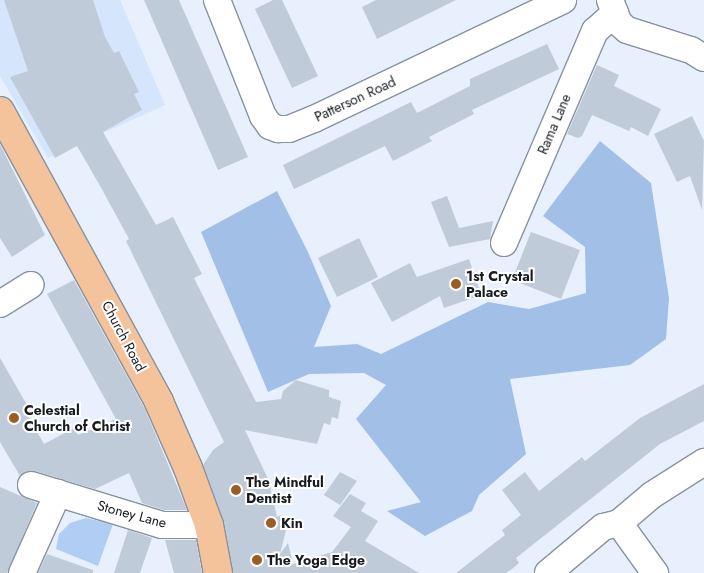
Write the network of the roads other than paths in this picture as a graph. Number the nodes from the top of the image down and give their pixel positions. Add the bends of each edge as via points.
1 (218, 0) edge
2 (563, 0) edge
3 (612, 6) edge
4 (704, 58) edge
5 (0, 111) edge
6 (504, 243) dead end
7 (31, 285) dead end
8 (0, 304) edge
9 (704, 462) edge
10 (30, 485) dead end
11 (58, 493) junction
12 (619, 523) junction
13 (209, 525) junction
14 (22, 573) edge
15 (218, 573) edge
16 (548, 573) edge
17 (655, 573) edge

1 - 2 street, Patterson Road via 263,116 270,126 289,129
3 - 4 street via 627,30 691,50
3 - 6 street, Rama Lane via 595,31
5 - 13 main road, Church Road via 159,402
7 - 8 street
9 - 12 street via 652,495
10 - 11 street, Stoney Lane
11 - 13 street, Stoney Lane via 162,524
11 - 14 street
12 - 16 street via 603,527
12 - 17 street
13 - 15 main road, Church Road

